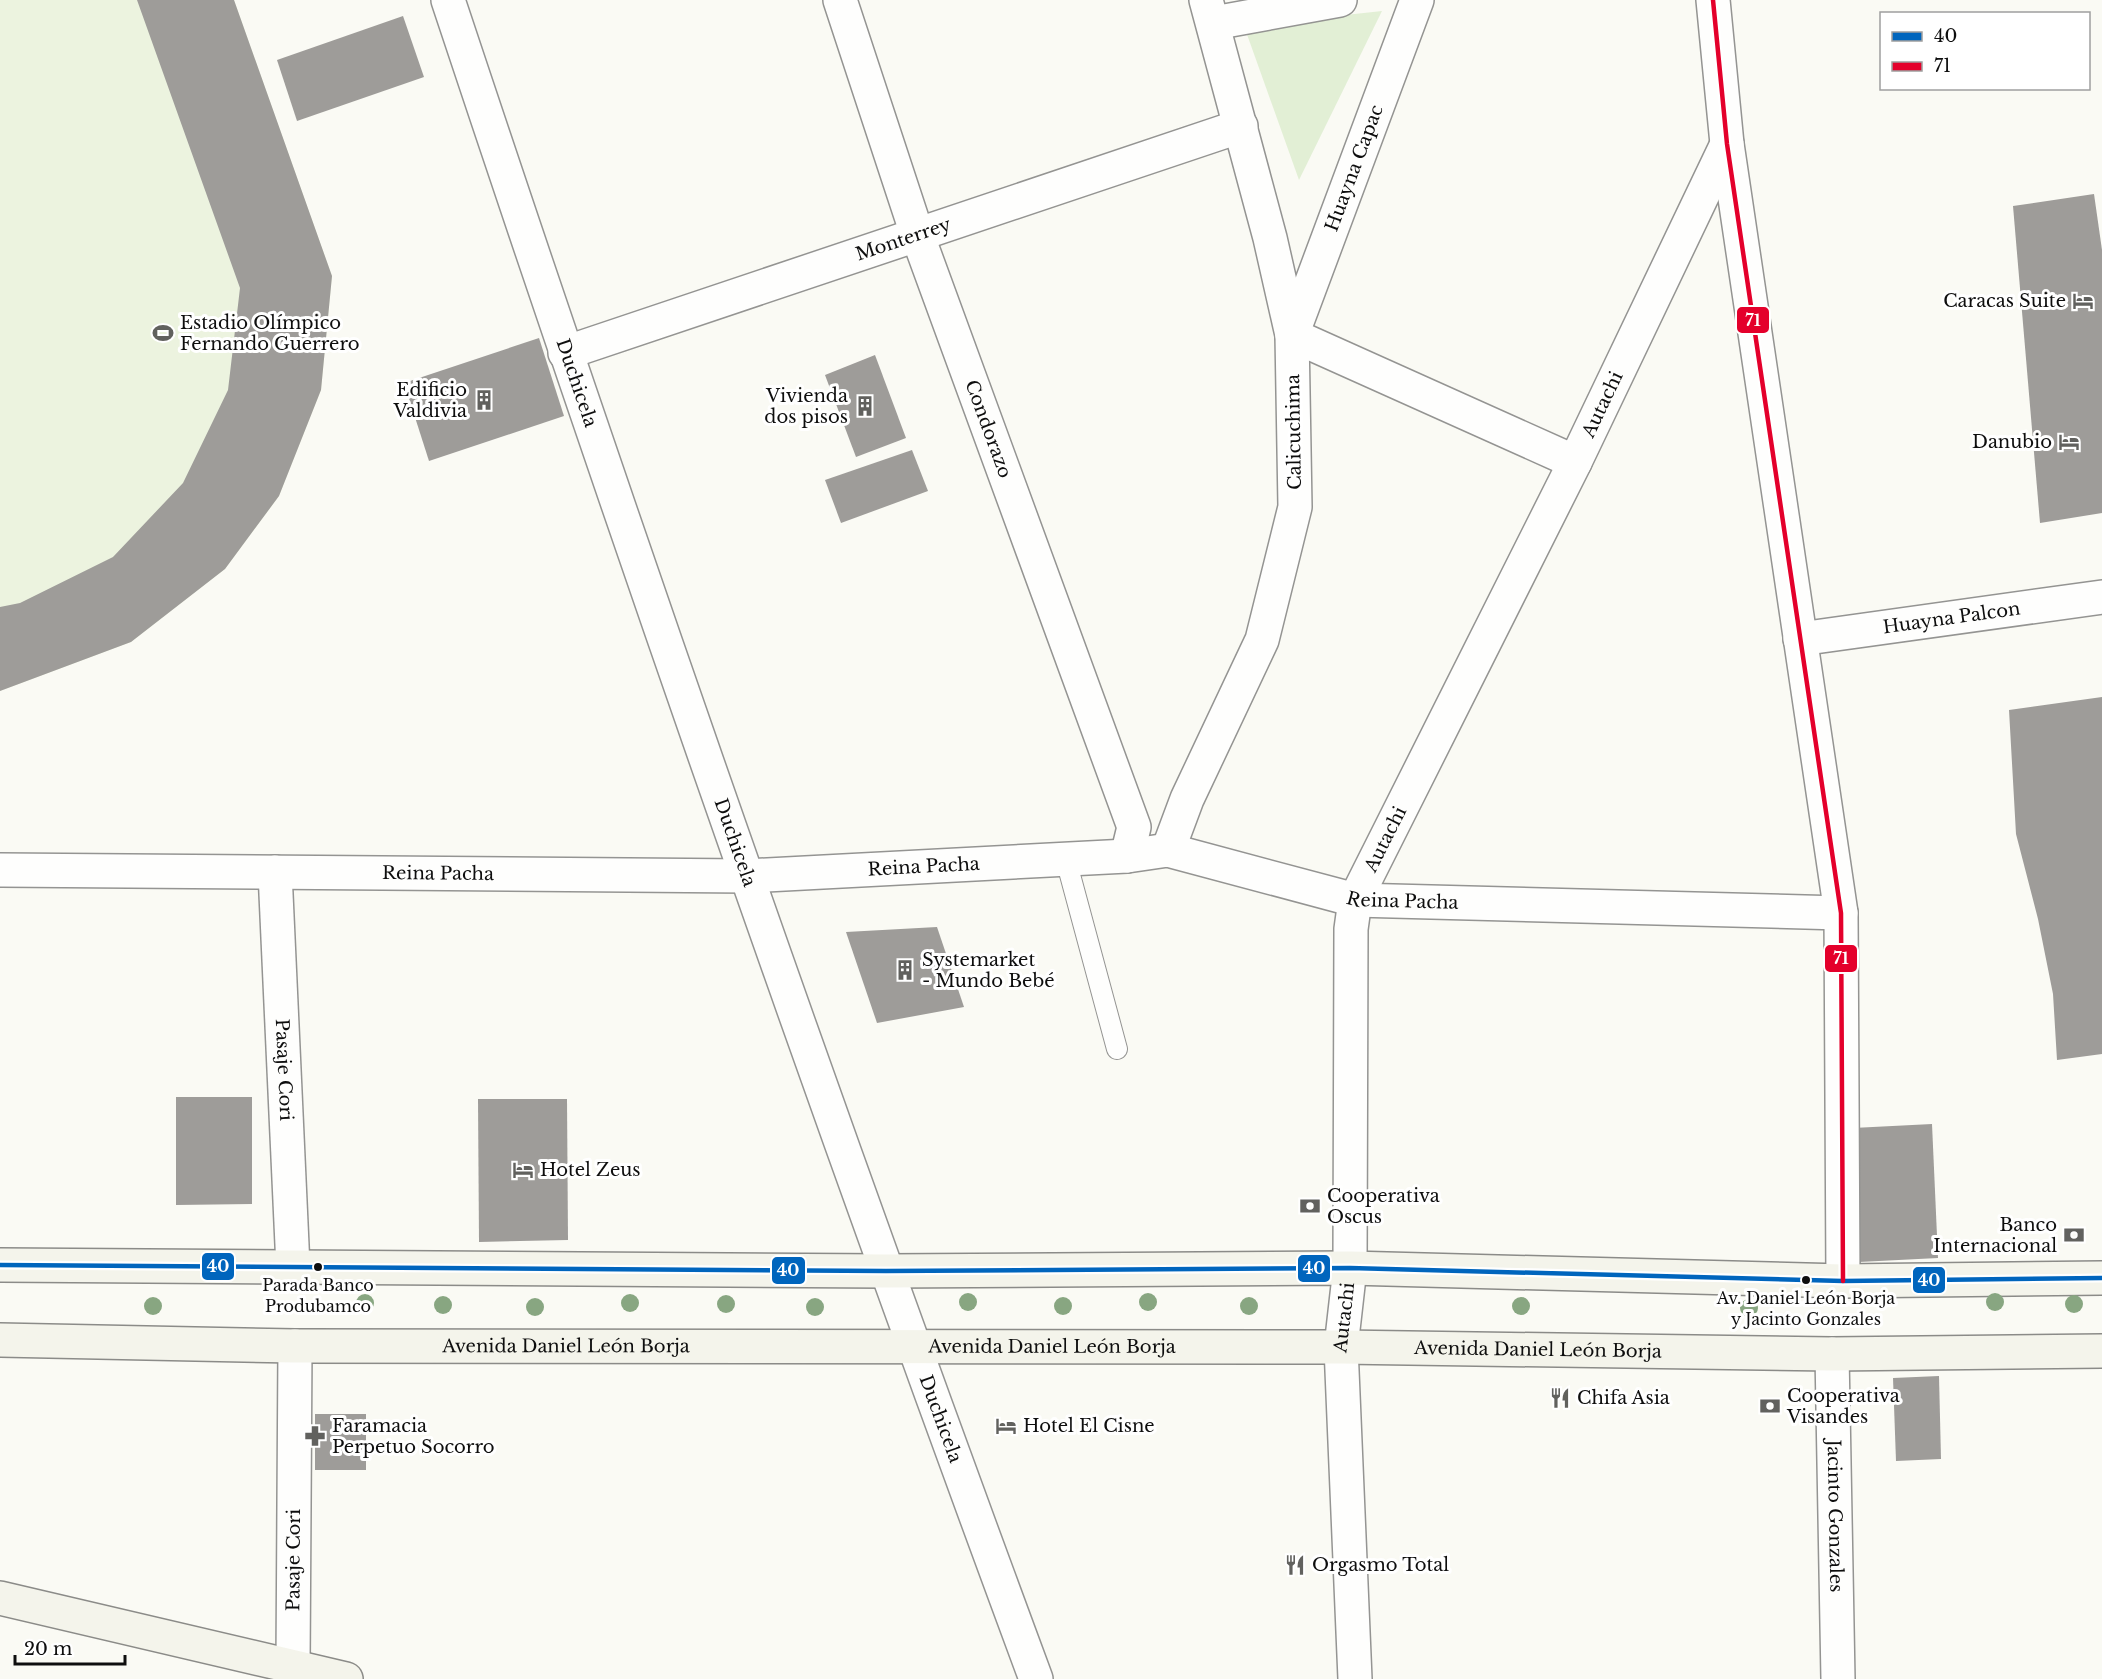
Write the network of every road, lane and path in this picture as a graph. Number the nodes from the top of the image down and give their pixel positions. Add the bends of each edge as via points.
1 (448, 0) edge
2 (840, 0) edge
3 (1340, 0) edge
4 (1417, 0) edge
5 (1713, 0) edge
6 (1210, 11) edge
7 (1241, 126) junction
8 (1726, 144) junction
9 (917, 234) junction
10 (1292, 335) junction
11 (565, 353) junction
12 (1575, 462) junction
13 (2102, 597) edge
14 (1800, 639) junction
15 (1168, 850) junction
16 (1127, 856) junction
17 (1066, 860) junction
18 (0, 870) edge
19 (275, 872) junction
20 (747, 876) junction
21 (1355, 900) junction
22 (1841, 913) junction
23 (1117, 1049) dead end
24 (0, 1265) edge
25 (293, 1267) junction
26 (1350, 1268) junction
27 (886, 1271) junction
28 (2102, 1278) edge
29 (1843, 1281) junction
30 (0, 1340) edge
31 (295, 1346) junction
32 (913, 1347) junction
33 (1341, 1347) junction
34 (2102, 1351) edge
35 (1832, 1354) junction
36 (0, 1598) edge
37 (293, 1665) junction
38 (346, 1679) edge
39 (1036, 1679) edge
40 (1354, 1679) edge
41 (1838, 1679) edge

1 - 11 street, Duchicela
2 - 9 street, Condorazo
3 - 6 street
4 - 10 street, Huayna Capac
5 - 8 street
6 - 7 street, Calicuchima
7 - 9 street, Monterrey
7 - 10 street, Calicuchima
8 - 12 street, Autachi
8 - 14 street
9 - 11 street, Monterrey
9 - 16 street, Condorazo via 1134,826
10 - 12 street
10 - 15 street, Calicuchima via 1295,507 1262,640 1187,799
11 - 20 street, Duchicela
12 - 21 street, Autachi
13 - 14 street, Huayna Palcon
14 - 22 street
15 - 16 street, Reina Pacha
15 - 21 street, Reina Pacha
16 - 17 street, Reina Pacha
17 - 20 street, Reina Pacha
17 - 23 lane
18 - 19 street, Reina Pacha
19 - 20 street, Reina Pacha
19 - 25 street, Pasaje Cori
20 - 27 street, Duchicela
21 - 22 street, Reina Pacha
21 - 26 street, Autachi via 1351,929
22 - 29 street
24 - 25 main road
25 - 27 main road
26 - 27 main road
26 - 29 main road
26 - 33 street, Autachi
27 - 32 street, Duchicela
28 - 29 main road
30 - 31 main road, Avenida Daniel León Borja
31 - 32 main road, Avenida Daniel León Borja
31 - 37 street, Pasaje Cori
32 - 33 main road, Avenida Daniel León Borja
32 - 39 street, Duchicela
33 - 35 main road, Avenida Daniel León Borja
33 - 40 street, Autachi
34 - 35 main road, Avenida Daniel León Borja
35 - 41 street, Jacinto Gonzales
36 - 37 main road
37 - 38 main road

